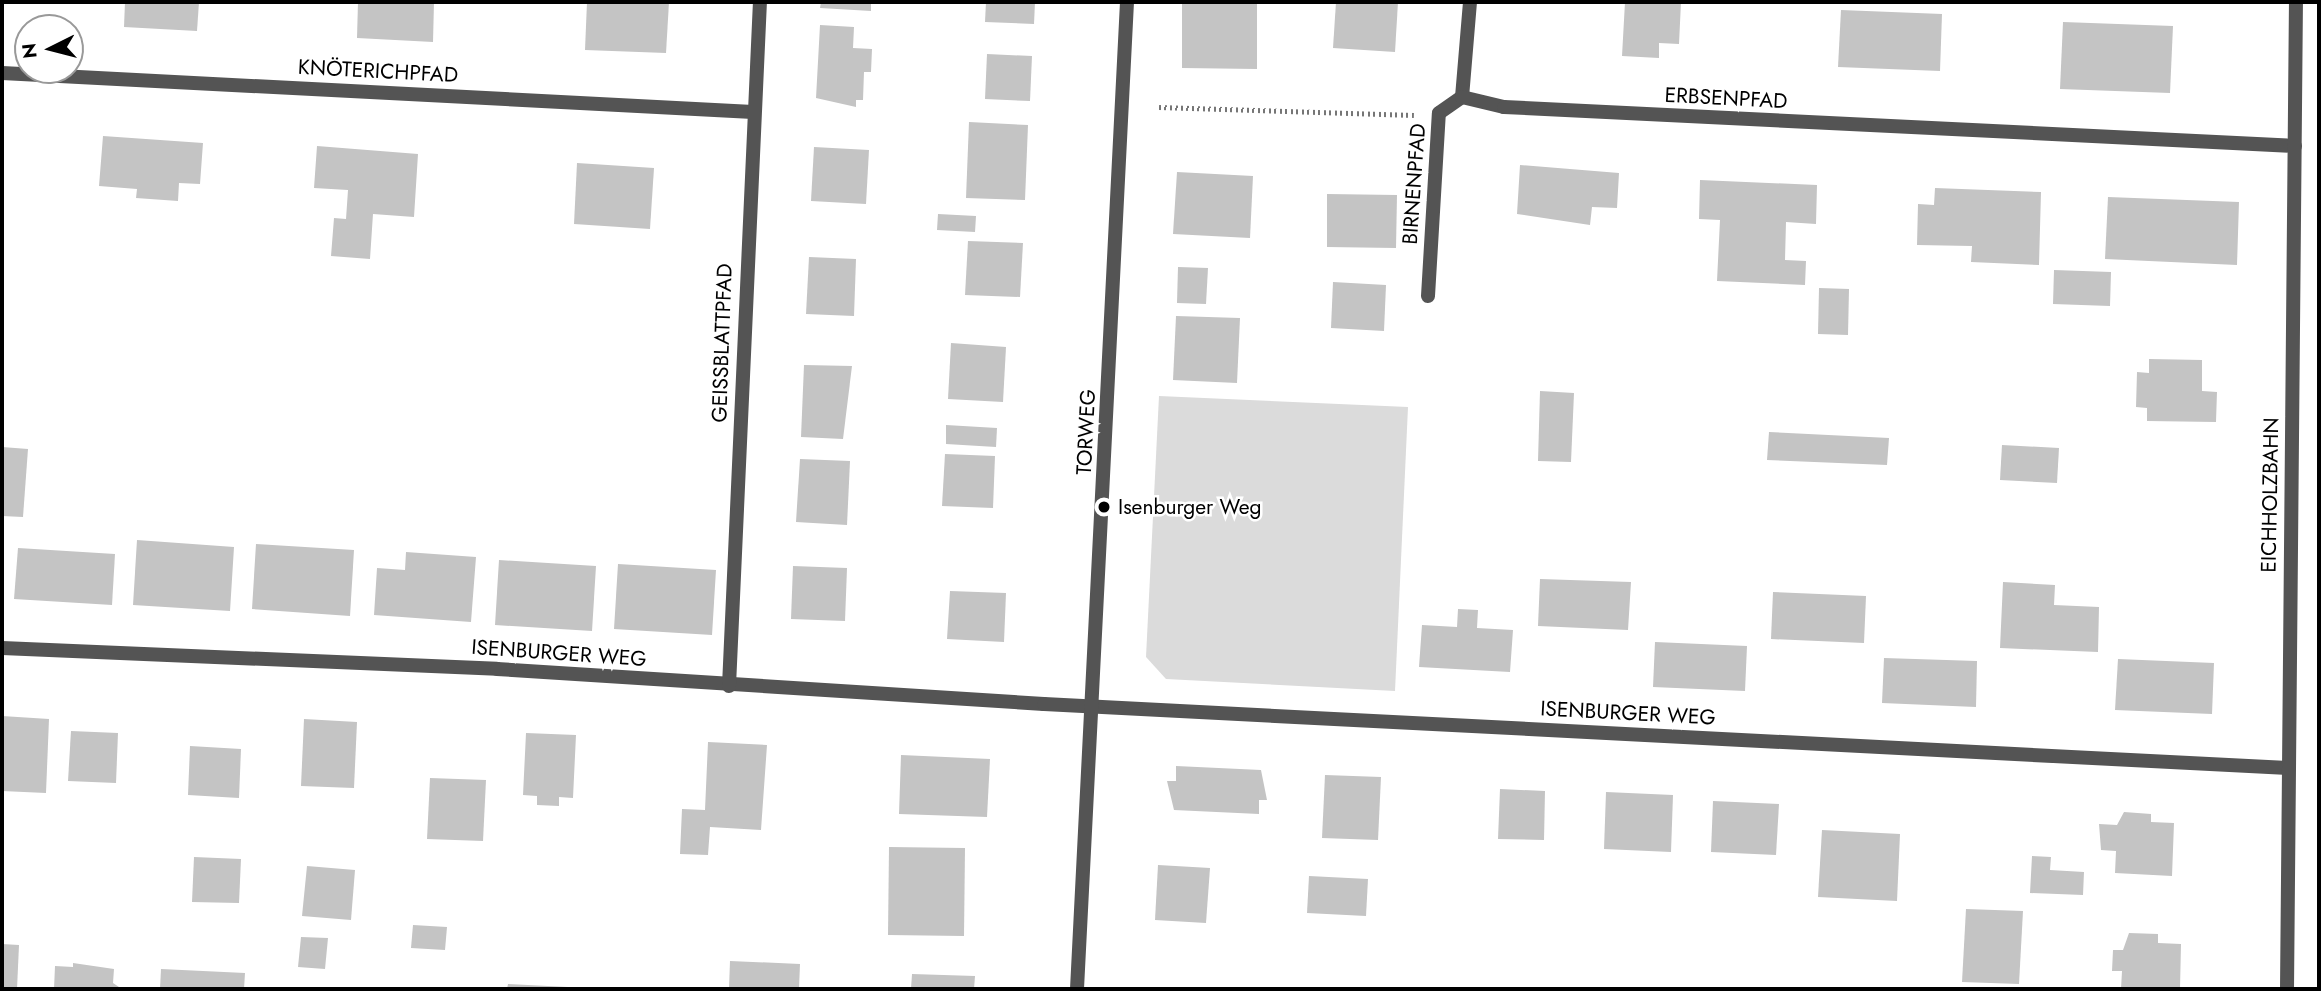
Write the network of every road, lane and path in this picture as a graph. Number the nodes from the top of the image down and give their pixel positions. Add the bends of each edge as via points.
1 (760, 2) edge
2 (1127, 2) edge
3 (1470, 2) edge
4 (2296, 2) edge
5 (2, 73) edge
6 (1462, 97) junction
7 (1160, 107) dead end
8 (753, 112) junction
9 (1422, 115) dead end
10 (2295, 146) junction
11 (1428, 296) dead end
12 (2, 648) edge
13 (729, 686) junction
14 (1094, 706) junction
15 (2288, 768) junction
16 (1077, 989) edge
17 (2287, 989) edge

1 - 8 street, GEISSBLATTPFAD
2 - 14 street, TORWEG
3 - 6 street
4 - 10 street, EICHHOLZBAHN
5 - 8 street, KNÖTERICHPFAD
6 - 10 street, ERBSENPFAD via 1504,107
6 - 11 street, BIRNENPFAD via 1439,113
7 - 9 path
8 - 13 street, GEISSBLATTPFAD
10 - 15 street, EICHHOLZBAHN
12 - 13 street, ISENBURGER WEG via 497,669
13 - 14 street, ISENBURGER WEG
14 - 15 street, ISENBURGER WEG
14 - 16 street, TORWEG
15 - 17 street, EICHHOLZBAHN

